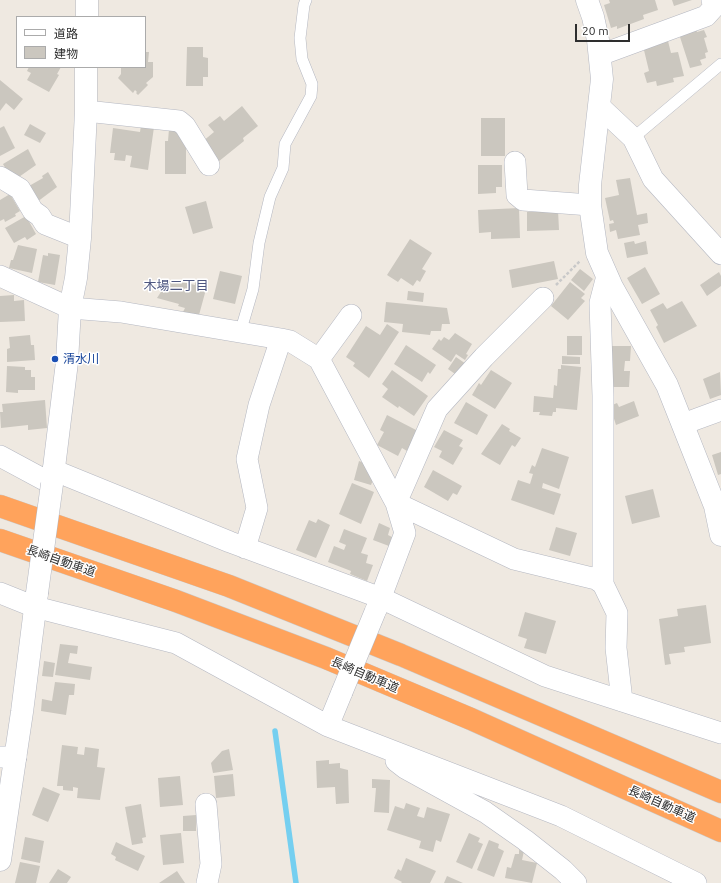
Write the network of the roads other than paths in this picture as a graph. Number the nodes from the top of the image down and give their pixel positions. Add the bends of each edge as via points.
1 (87, 0) edge
2 (306, 0) edge
3 (712, 0) edge
4 (594, 6) edge
5 (87, 16) edge
6 (600, 55) junction
7 (721, 64) edge
8 (86, 68) edge
9 (600, 107) junction
10 (86, 111) junction
11 (633, 138) junction
12 (515, 162) dead end
13 (209, 166) dead end
14 (0, 178) edge
15 (590, 205) junction
16 (80, 238) junction
17 (721, 254) edge
18 (0, 276) edge
19 (607, 276) junction
20 (543, 298) road end
21 (70, 308) junction
22 (351, 315) dead end
23 (240, 333) junction
24 (281, 339) junction
25 (319, 359) junction
26 (721, 410) edge
27 (683, 424) junction
28 (0, 456) edge
29 (53, 477) junction
30 (396, 503) junction
31 (0, 506) edge
32 (721, 535) edge
33 (0, 540) edge
34 (245, 548) junction
35 (603, 584) junction
36 (0, 593) edge
37 (36, 600) junction
38 (378, 605) junction
39 (622, 700) junction
40 (328, 726) junction
41 (721, 733) edge
42 (377, 744) junction
43 (8, 757) edge
44 (721, 792) edge
45 (206, 804) dead end
46 (721, 831) edge
47 (2, 833) edge
48 (0, 860) edge
49 (566, 879) edge
50 (207, 883) edge
51 (696, 883) edge

1 - 5 street
2 - 23 lane via 300,38 302,59 312,84 311,96 285,144 283,168 270,197 258,250 253,289
3 - 6 street via 714,7 706,16
4 - 6 street
6 - 9 street
7 - 11 lane
8 - 10 street
9 - 11 street
9 - 15 street via 590,184
10 - 13 street via 180,121
10 - 16 street
11 - 17 street via 654,179
12 - 15 street via 517,195 523,200
14 - 16 street via 20,189 33,211 45,224
15 - 19 street via 597,253
16 - 21 street
18 - 21 street
19 - 27 street via 668,385
19 - 35 street via 600,303 603,396
20 - 30 street via 484,357 438,409
21 - 23 street via 121,312
21 - 29 street via 67,362
22 - 25 street
23 - 24 street
24 - 25 street via 290,341
24 - 34 street via 259,404 247,459 257,508
25 - 30 street
26 - 27 street
27 - 32 street via 715,506
28 - 29 street
29 - 34 street
29 - 37 street, bridge
30 - 35 street via 514,560 596,579
30 - 38 street via 405,533
31 - 44 highway via 237,589 416,661
33 - 46 highway, 長崎自動車道 via 176,601 326,658 478,722
34 - 38 street
35 - 39 street via 617,613 616,648
36 - 37 street
37 - 40 street via 176,643
37 - 43 street
38 - 39 street via 545,676
38 - 40 street, bridge
39 - 41 street
40 - 42 street
42 - 49 street via 405,768 485,812 525,840
42 - 51 street via 561,816
43 - 47 street
45 - 50 street via 211,864
47 - 48 street

